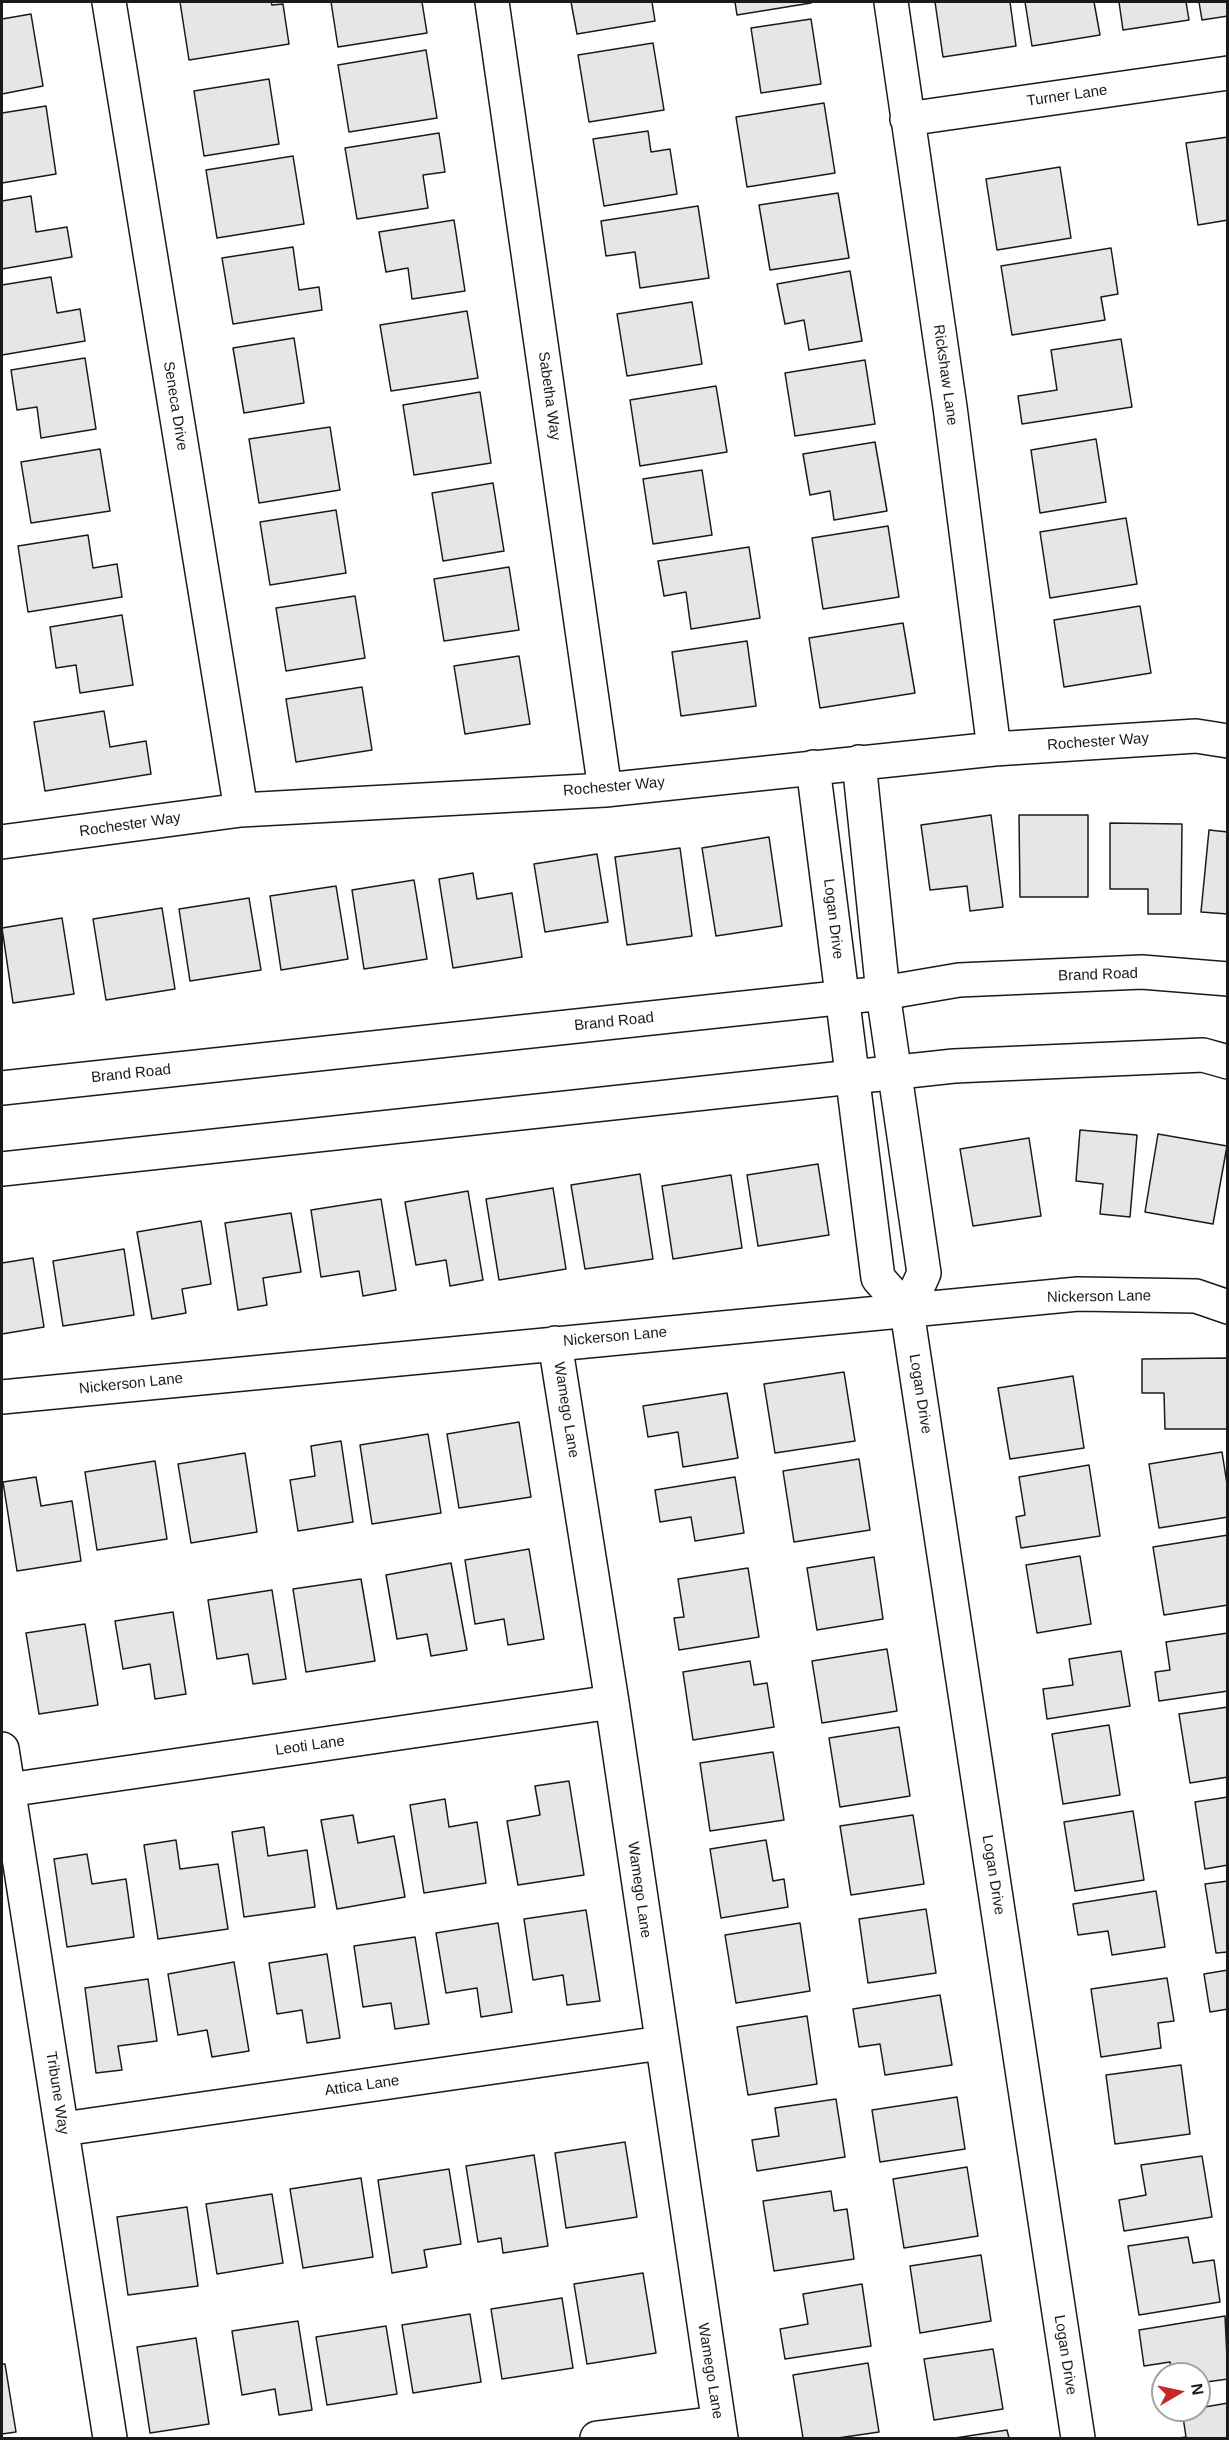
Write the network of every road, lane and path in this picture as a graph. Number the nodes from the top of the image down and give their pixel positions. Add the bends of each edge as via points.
1 (109, 2) edge
2 (492, 2) edge
3 (891, 2) edge
4 (1227, 72) edge
5 (907, 119) junction
6 (1227, 741) edge
7 (994, 749) junction
8 (859, 762) junction
9 (813, 767) junction
10 (605, 790) junction
11 (241, 810) junction
12 (2, 842) edge
13 (1227, 979) edge
14 (883, 993) junction
15 (843, 997) junction
16 (1227, 1062) edge
17 (894, 1072) junction
18 (853, 1077) junction
19 (2, 1088) edge
20 (2, 1169) edge
21 (1227, 1307) edge
22 (908, 1311) junction
23 (555, 1343) junction
24 (2, 1397) edge
25 (612, 1702) junction
26 (2, 1749) edge
27 (8, 1790) junction
28 (661, 2043) junction
29 (63, 2129) junction
30 (719, 2431) edge
31 (110, 2439) edge
32 (597, 2439) edge
33 (1078, 2439) edge

1 - 11 street, Seneca Drive
2 - 10 street, Sabetha Way
3 - 5 street, Rickshaw Lane
4 - 5 street, Turner Lane
5 - 7 street, Rickshaw Lane via 950,407
6 - 7 street, Rochester Way via 1196,736
7 - 8 street, Rochester Way
8 - 9 street, Rochester Way
8 - 14 street
9 - 10 street, Rochester Way
9 - 15 street, Logan Drive
10 - 11 street, Rochester Way
11 - 12 street, Rochester Way
13 - 14 street, Brand Road via 1130,973 959,980
14 - 15 street, Brand Road
14 - 17 street
15 - 18 street, Logan Drive
15 - 19 street, Brand Road
16 - 17 street via 1203,1055
17 - 18 street
17 - 22 street via 924,1273
18 - 20 street
18 - 22 street, Logan Drive via 878,1278
21 - 22 street, Nickerson Lane via 1196,1296 1078,1294
22 - 23 street, Nickerson Lane
22 - 33 street, Logan Drive
23 - 24 street, Nickerson Lane
23 - 25 street, Wamego Lane
25 - 27 street, Leoti Lane
25 - 28 street, Wamego Lane
26 - 27 street, Tribune Way
27 - 29 street, Tribune Way
28 - 29 street, Attica Lane
28 - 30 street, Wamego Lane
29 - 31 street, Tribune Way
30 - 32 street

